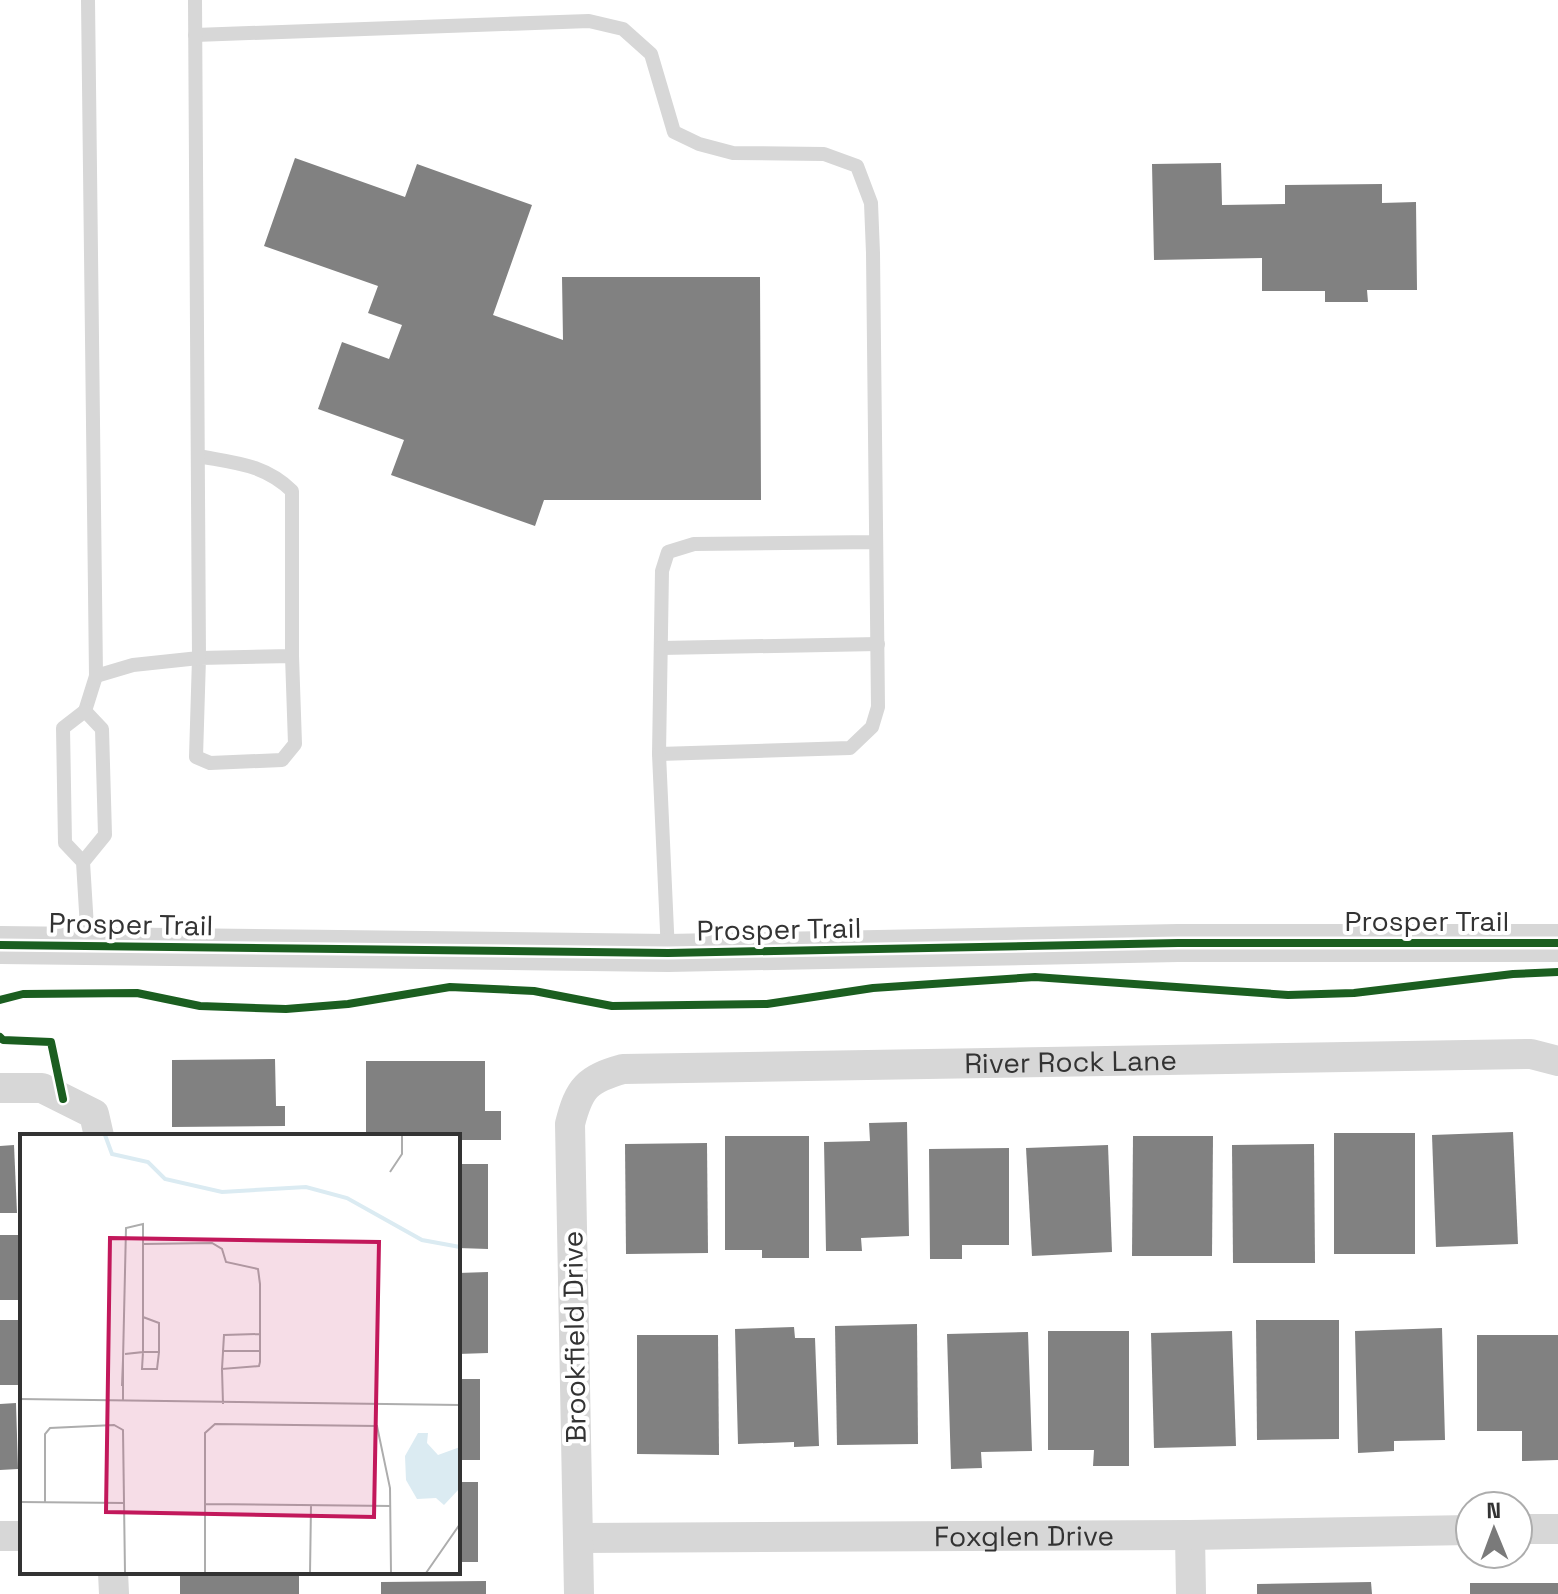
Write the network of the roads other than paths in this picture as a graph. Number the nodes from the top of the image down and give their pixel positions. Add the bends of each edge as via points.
1 (88, 0) edge
2 (195, 0) edge
3 (195, 35) junction
4 (198, 456) junction
5 (876, 542) junction
6 (878, 644) junction
7 (661, 648) junction
8 (292, 656) junction
9 (199, 658) junction
10 (96, 676) junction
11 (85, 711) junction
12 (659, 754) junction
13 (83, 862) junction
14 (1558, 943) edge
15 (88, 944) junction
16 (0, 945) edge
17 (668, 953) junction
18 (1558, 1061) edge
19 (587, 1084) joint
20 (0, 1088) edge
21 (96, 1125) edge
22 (1534, 1529) edge
23 (1558, 1529) edge
24 (1454, 1530) edge
25 (1190, 1535) junction
26 (578, 1538) junction
27 (113, 1574) edge
28 (114, 1594) edge
29 (579, 1594) edge
30 (1191, 1594) edge

1 - 10 lane
2 - 3 lane
3 - 4 lane
3 - 5 lane via 589,21 623,29 651,54 674,132 733,153 824,154 857,166 871,203
4 - 8 lane via 255,467 276,475 292,491
4 - 9 lane
5 - 6 lane
5 - 7 lane via 694,544 668,552 662,571
6 - 7 lane
6 - 12 lane via 878,707 872,727 850,748
7 - 12 lane
8 - 9 lane
8 - 9 lane via 295,744 282,760 210,763 196,757
9 - 10 lane via 133,665
10 - 11 lane
11 - 13 lane via 102,729 105,835
11 - 13 lane via 63,728 65,843
12 - 17 lane
13 - 15 lane
14 - 17 street, Prosper Trail via 1178,943
15 - 16 street, Prosper Trail
15 - 17 street, Prosper Trail
18 - 19 street, River Rock Lane via 1531,1054 623,1069
19 - 26 street, Brookfield Drive via 570,1124
20 - 21 street via 42,1088
22 - 23 street
24 - 25 street, Foxglen Drive
25 - 26 street, Foxglen Drive
25 - 30 street
26 - 29 street, Brookfield Drive
27 - 28 street

